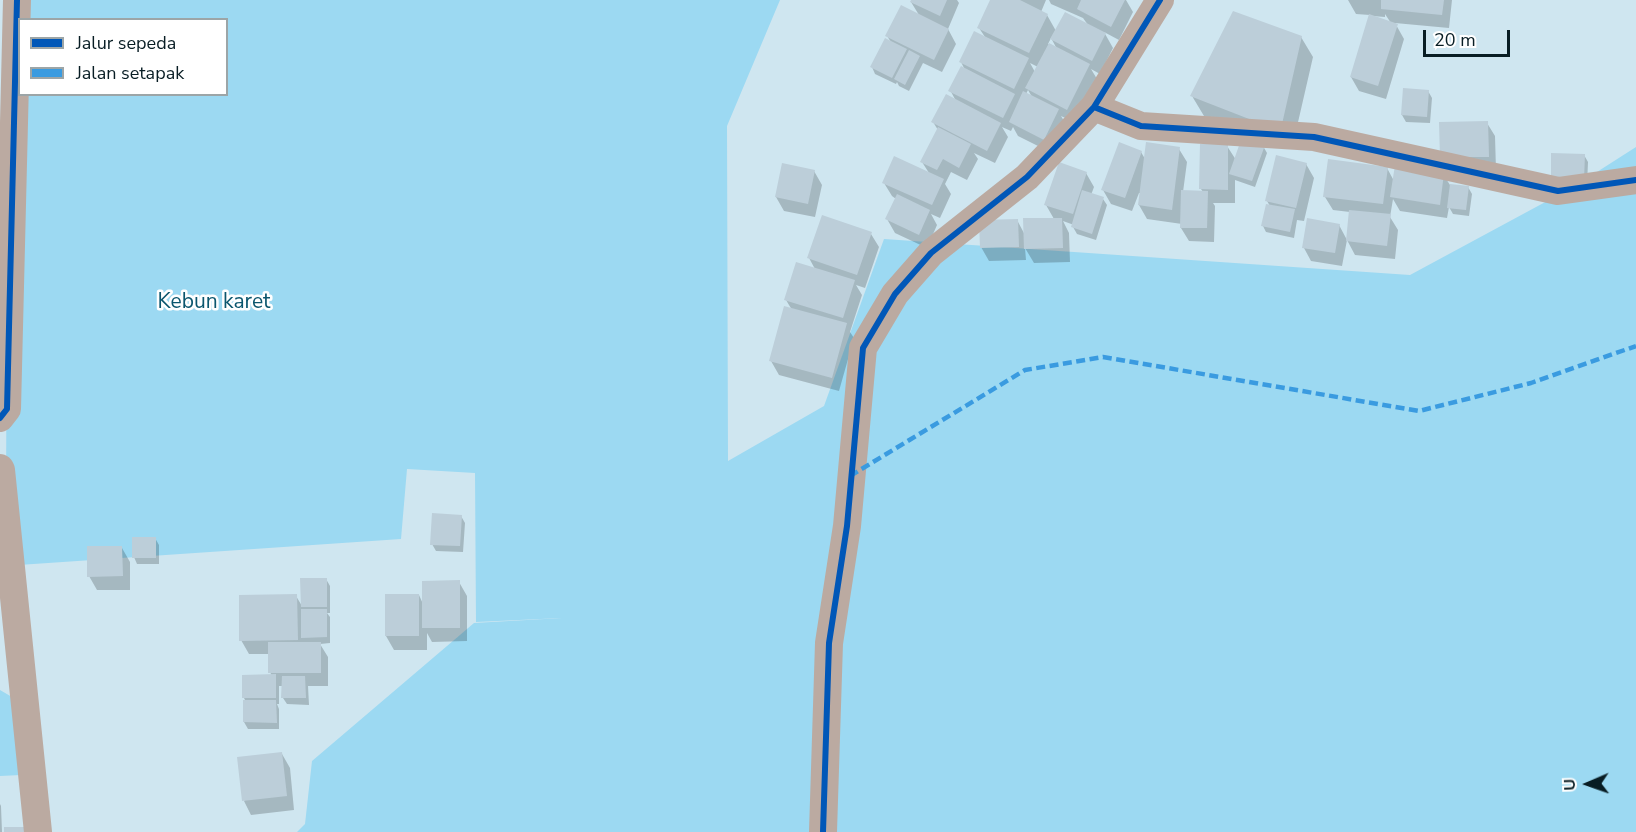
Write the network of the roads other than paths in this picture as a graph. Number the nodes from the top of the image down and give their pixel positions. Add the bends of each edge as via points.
1 (17, 0) edge
2 (1160, 0) edge
3 (1094, 107) junction
4 (1636, 180) edge
5 (0, 418) edge
6 (0, 468) edge
7 (38, 832) edge
8 (824, 832) edge

1 - 5 street via 8,409
2 - 3 street
3 - 4 street via 1141,126 1314,137 1558,191
3 - 8 street via 1027,177 931,253 895,294 863,348 847,526 829,644
6 - 7 street

